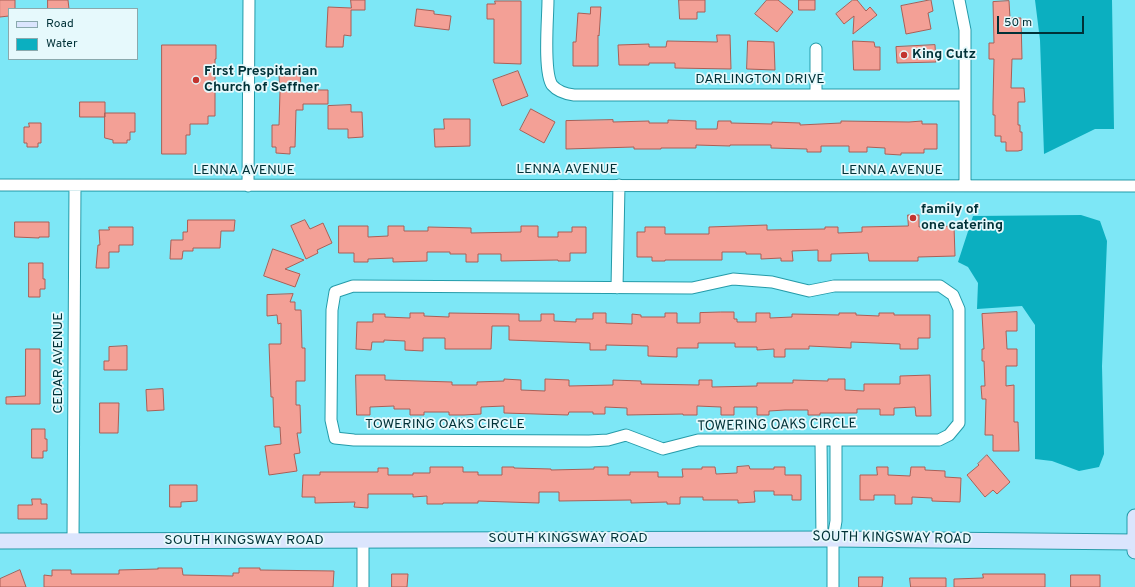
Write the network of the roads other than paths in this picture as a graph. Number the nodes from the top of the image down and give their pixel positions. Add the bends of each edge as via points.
1 (249, 0) edge
2 (548, 0) edge
3 (959, 0) edge
4 (816, 49) dead end
5 (816, 95) junction
6 (965, 96) junction
7 (0, 185) edge
8 (619, 185) junction
9 (75, 186) junction
10 (248, 186) junction
11 (965, 186) junction
12 (1135, 186) edge
13 (617, 288) junction
14 (821, 440) junction
15 (836, 440) junction
16 (1135, 517) edge
17 (827, 538) junction
18 (363, 540) junction
19 (0, 541) edge
20 (73, 541) junction
21 (1135, 542) edge
22 (1135, 551) edge
23 (363, 587) edge
24 (833, 587) edge

1 - 10 street
2 - 5 street, DARLINGTON DRIVE via 548,70 552,84 564,94
3 - 6 street via 965,30
4 - 5 street
5 - 6 street, DARLINGTON DRIVE
6 - 11 street
7 - 9 street, LENNA AVENUE
8 - 10 street, LENNA AVENUE
8 - 11 street, LENNA AVENUE
8 - 13 street
9 - 10 street, LENNA AVENUE
9 - 20 street, CEDAR AVENUE
11 - 12 street, LENNA AVENUE
13 - 14 street, TOWERING OAKS CIRCLE via 353,286 335,292 332,310 331,420 335,438 589,441 608,440 626,435 663,449 698,440
13 - 15 street, TOWERING OAKS CIRCLE via 692,288 733,280 772,282 809,291 834,286 940,286 953,294 959,308 959,423 949,435 939,440
14 - 15 street, TOWERING OAKS CIRCLE
14 - 17 street
15 - 17 street via 836,521
16 - 21 street
17 - 18 street, SOUTH KINGSWAY ROAD
17 - 21 street, SOUTH KINGSWAY ROAD
17 - 24 street
18 - 20 street, SOUTH KINGSWAY ROAD
18 - 23 street
19 - 20 street, SOUTH KINGSWAY ROAD
21 - 22 street

